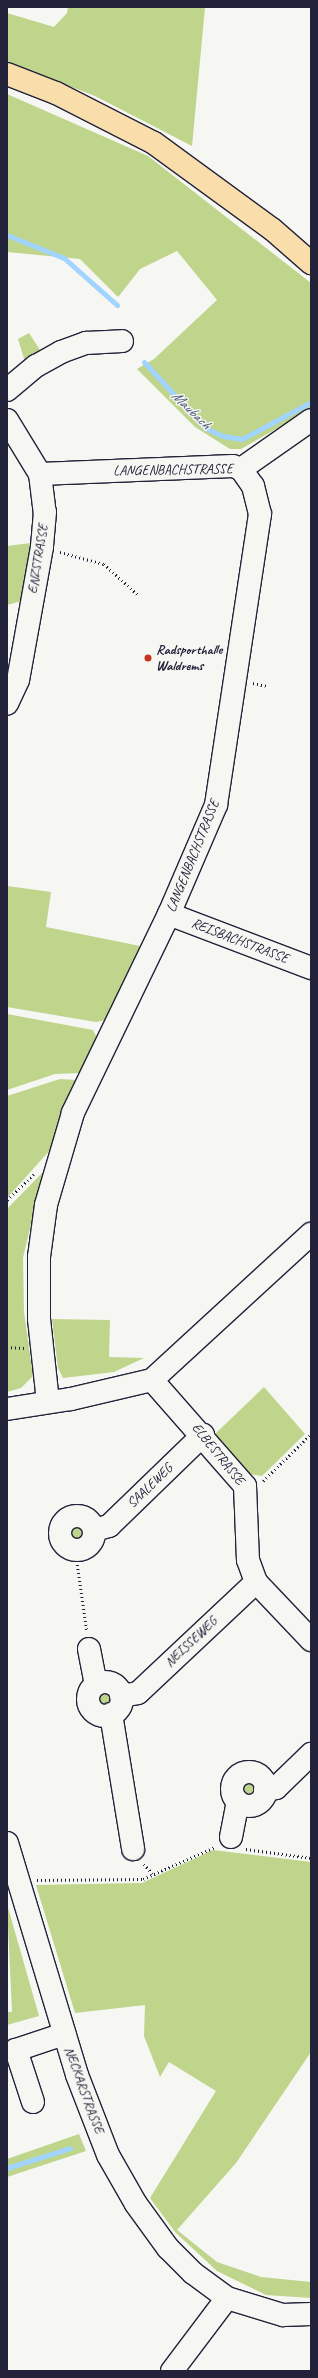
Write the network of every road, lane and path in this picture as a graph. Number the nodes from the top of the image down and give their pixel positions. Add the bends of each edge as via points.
1 (7, 74) edge
2 (311, 263) edge
3 (122, 341) dead end
4 (7, 390) edge
5 (7, 420) edge
6 (311, 420) edge
7 (241, 469) junction
8 (40, 474) junction
9 (42, 547) junction
10 (137, 594) dead end
11 (7, 704) edge
12 (169, 914) junction
13 (311, 968) edge
14 (307, 1246) edge
15 (152, 1380) junction
16 (48, 1402) junction
17 (7, 1409) edge
18 (203, 1434) junction
19 (311, 1434) edge
20 (245, 1486) junction
21 (94, 1530) junction
22 (77, 1556) junction
23 (256, 1582) junction
24 (311, 1640) edge
25 (89, 1649) joint
26 (96, 1684) junction
27 (122, 1696) junction
28 (111, 1714) junction
29 (311, 1754) edge
30 (7, 1843) edge
31 (232, 1844) junction
32 (133, 1849) dead end
33 (311, 1858) edge
34 (12, 1880) edge
35 (64, 2034) junction
36 (33, 2102) dead end
37 (227, 2298) junction
38 (311, 2314) edge
39 (172, 2371) edge

1 - 2 main road via 56,93 154,143 272,229
3 - 4 street via 86,343 61,352 36,366
5 - 8 street, ENZSTRASSE
6 - 7 street
7 - 8 street, LANGENBACHSTRASSE via 227,466
7 - 12 street, LANGENBACHSTRASSE via 253,486 260,514 232,712 216,805
8 - 9 street, ENZSTRASSE via 45,512
9 - 10 path via 104,564
9 - 11 street, ENZSTRASSE via 18,680
12 - 13 street, REISBACHSTRASSE
12 - 16 street, LANGENBACHSTRASSE via 73,1113 46,1205 39,1257 39,1319
14 - 15 street
15 - 16 street
15 - 18 street, ELBESTRASSE
16 - 17 street
18 - 20 street, ELBESTRASSE
18 - 21 street, SAALEWEG via 109,1526
19 - 20 path via 258,1485
20 - 23 street, ELBESTRASSE via 248,1560
21 - 22 street via 90,1544
21 - 22 street via 89,1521 79,1516 64,1522 60,1532 62,1541
22 - 25 path
23 - 24 street, ELBESTRASSE
23 - 27 street, NEISSEWEG via 138,1693
25 - 26 street
26 - 27 street via 112,1683
26 - 28 street via 88,1698 91,1708 99,1714
27 - 28 street via 120,1705
28 - 32 street
29 - 31 street via 276,1788 266,1790 258,1803 248,1806 238,1802
30 - 34 street, NECKARSTRASSE
31 - 33 path
31 - 34 path via 143,1879
34 - 35 street, NECKARSTRASSE
35 - 36 street via 16,2050
35 - 37 street, NECKARSTRASSE via 95,2124 136,2204 168,2248 192,2273
37 - 38 street, NECKARSTRASSE via 283,2315
37 - 39 street

